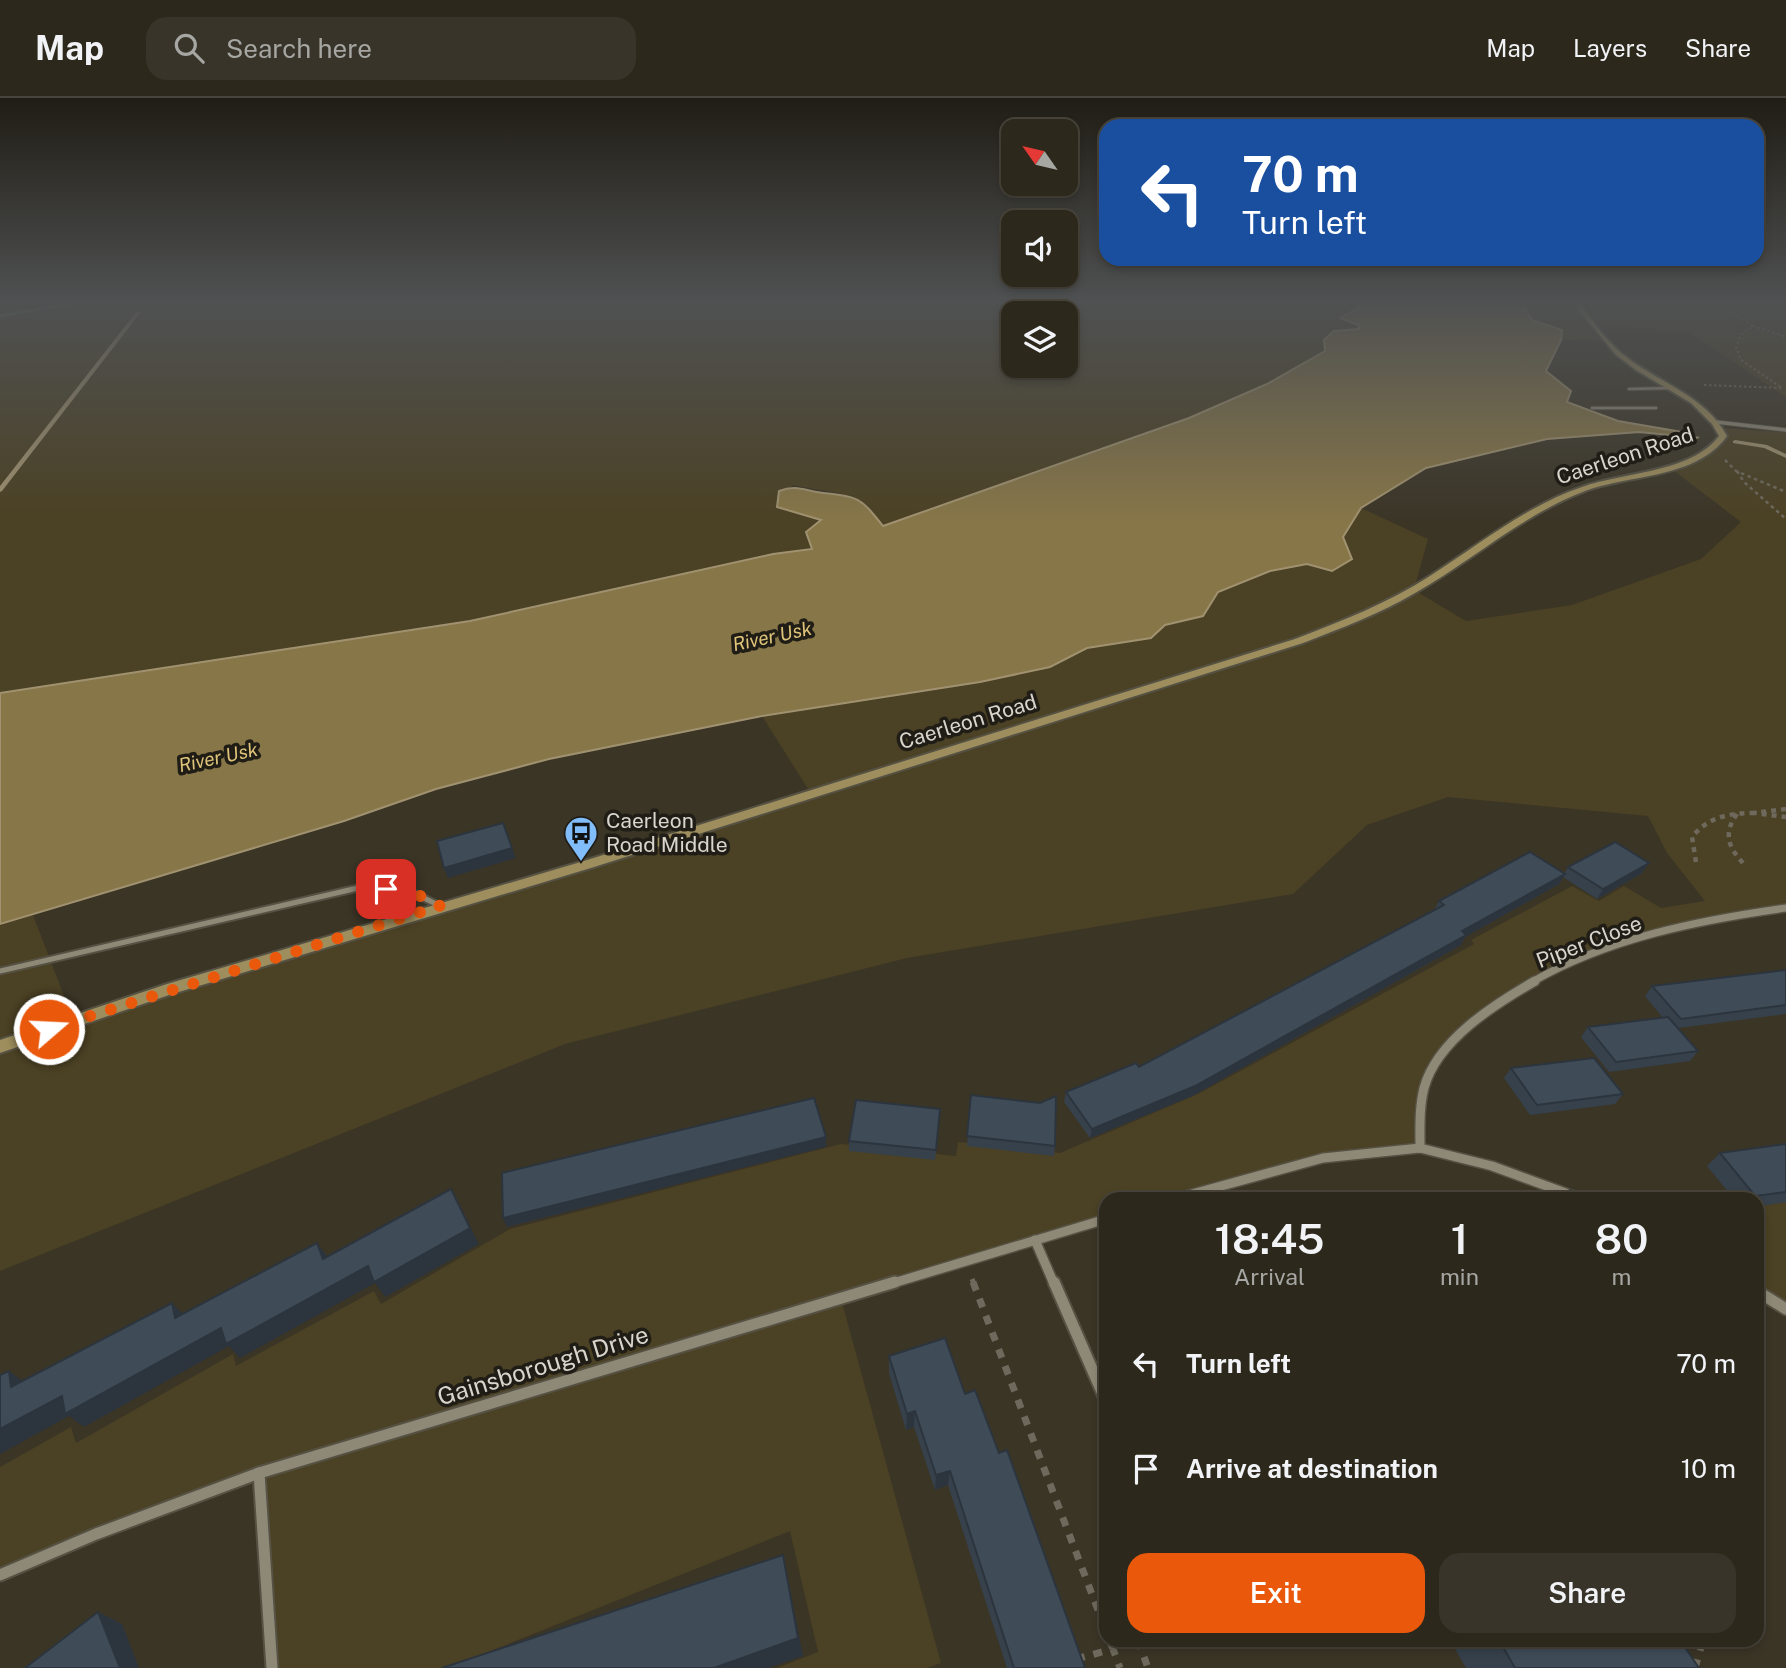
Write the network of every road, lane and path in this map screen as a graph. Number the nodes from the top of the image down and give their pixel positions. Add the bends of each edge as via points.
1 (1651, 375) edge
2 (1763, 375) edge
3 (1701, 385) dead end
4 (1671, 388) junction
5 (1782, 388) junction
6 (1629, 389) dead end
7 (1786, 390) edge
8 (1592, 408) dead end
9 (1656, 408) dead end
10 (1716, 422) junction
11 (1786, 430) edge
12 (1708, 452) junction
13 (1736, 471) junction
14 (1786, 492) edge
15 (1786, 519) edge
16 (1786, 809) edge
17 (1738, 813) junction
18 (1754, 813) junction
19 (1786, 817) edge
20 (1696, 862) dead end
21 (1742, 863) dead end
22 (440, 906) junction
23 (1786, 908) edge
24 (0, 971) edge
25 (0, 1047) edge
26 (1420, 1148) junction
27 (1199, 1192) edge
28 (1563, 1192) edge
29 (1099, 1221) edge
30 (1035, 1240) junction
31 (963, 1262) junction
32 (1764, 1295) edge
33 (1786, 1309) edge
34 (1099, 1385) edge
35 (259, 1474) junction
36 (0, 1575) edge
37 (1099, 1612) edge
38 (1104, 1647) edge
39 (1112, 1647) edge
40 (1141, 1647) edge
41 (1701, 1647) edge
42 (1066, 1662) edge
43 (272, 1668) edge
44 (1120, 1668) edge
45 (1148, 1668) edge
46 (1695, 1668) edge

1 - 4 main road, Caerleon Road
2 - 5 path
3 - 5 path
4 - 6 lane
4 - 10 main road, Caerleon Road
5 - 7 path
8 - 9 lane
10 - 11 lane
10 - 12 main road, Caerleon Road via 1723,436 1720,445
12 - 13 path
12 - 22 main road, Caerleon Road via 1543,505 1414,590 1368,614 1299,640 672,839
13 - 14 path
13 - 15 path
16 - 18 path
17 - 18 path
17 - 20 path via 1723,814 1698,827 1692,837
17 - 21 path via 1727,828 1726,840
18 - 19 path
22 - 24 lane via 410,891 362,887
22 - 25 main road, Caerleon Road
23 - 26 street, Piper Close via 1695,922 1633,942 1560,967 1495,1003 1431,1070 1421,1104
26 - 27 street via 1323,1158
26 - 28 street via 1492,1166
29 - 30 street, Gainsborough Drive
30 - 31 street, Gainsborough Drive
30 - 34 street
31 - 35 street, Gainsborough Drive
31 - 37 path
32 - 33 street
35 - 36 street, Gainsborough Drive
35 - 43 street
38 - 42 path
39 - 44 path
40 - 45 path
41 - 46 path

